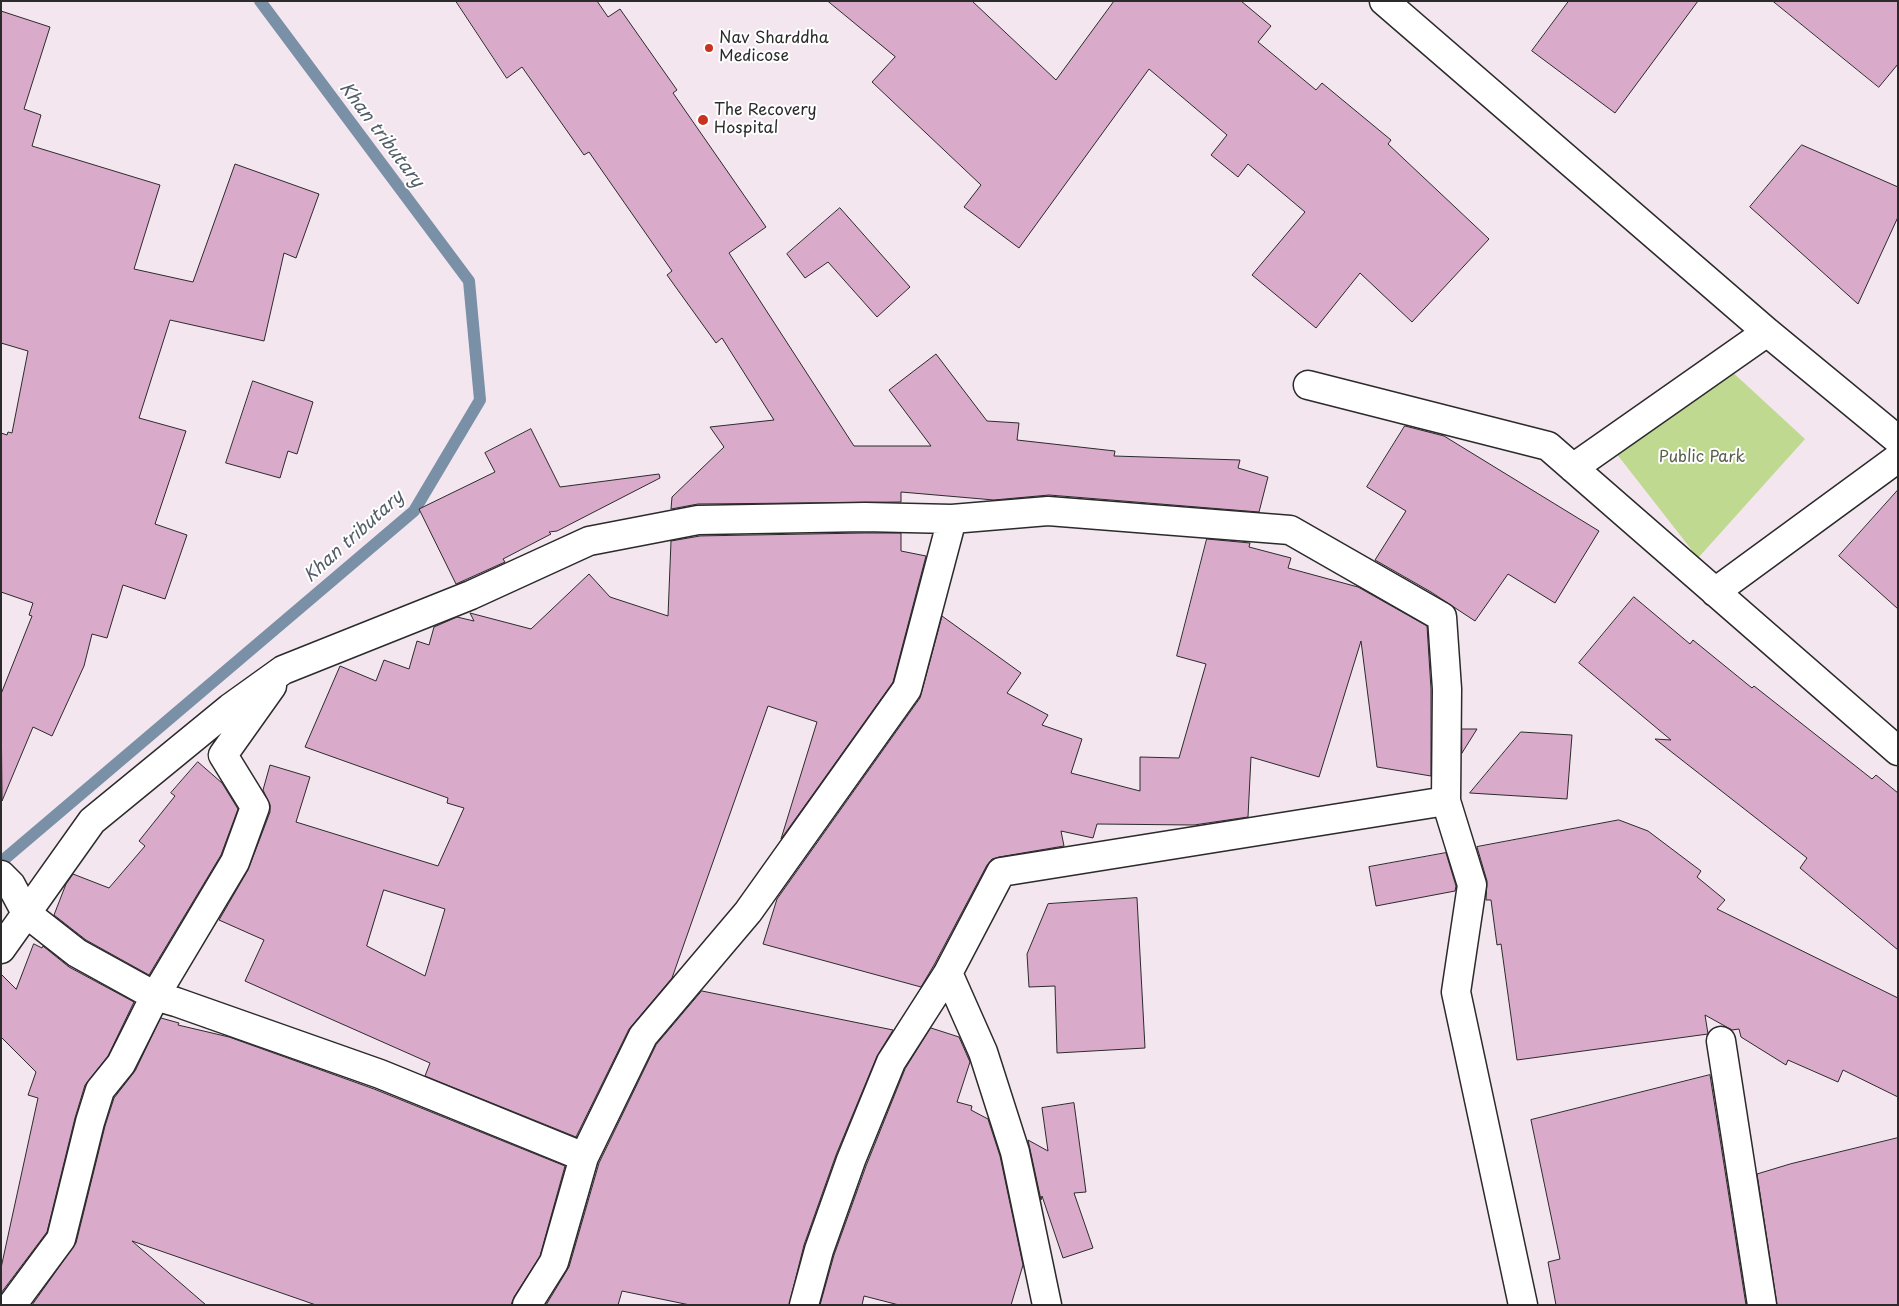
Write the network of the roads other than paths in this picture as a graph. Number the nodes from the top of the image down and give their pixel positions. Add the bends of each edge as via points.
1 (1384, 1) edge
2 (1767, 332) junction
3 (1308, 385) dead end
4 (1898, 440) edge
5 (1898, 458) edge
6 (1573, 468) junction
7 (952, 519) junction
8 (1715, 592) junction
9 (283, 670) junction
10 (1898, 751) edge
11 (1446, 801) junction
12 (6, 880) edge
13 (26, 913) junction
14 (1, 949) edge
15 (948, 973) junction
16 (155, 996) junction
17 (1721, 1041) dead end
18 (584, 1157) junction
19 (12, 1305) edge
20 (527, 1305) edge
21 (804, 1305) edge
22 (1047, 1305) edge
23 (1523, 1305) edge
24 (1762, 1305) edge

1 - 2 street
2 - 4 street
2 - 6 street
3 - 6 street via 1548,446
5 - 8 street
6 - 8 street
7 - 9 street via 698,520 589,541 471,595
7 - 11 street via 1048,511 1290,530 1434,612 1442,617 1443,626 1447,689
7 - 18 street via 907,689 748,912 643,1036
8 - 10 street
9 - 13 street via 230,708 92,821
9 - 16 street via 224,756 255,807 235,862
11 - 15 street via 1001,872
11 - 23 street via 1472,885 1456,992
12 - 13 street
13 - 14 street
13 - 16 street via 77,953
15 - 21 street via 891,1062 851,1160 819,1250
15 - 22 street via 983,1052 1015,1152
16 - 18 street via 380,1074
16 - 19 street via 122,1064 100,1090 61,1239
17 - 24 street
18 - 20 street via 554,1262

